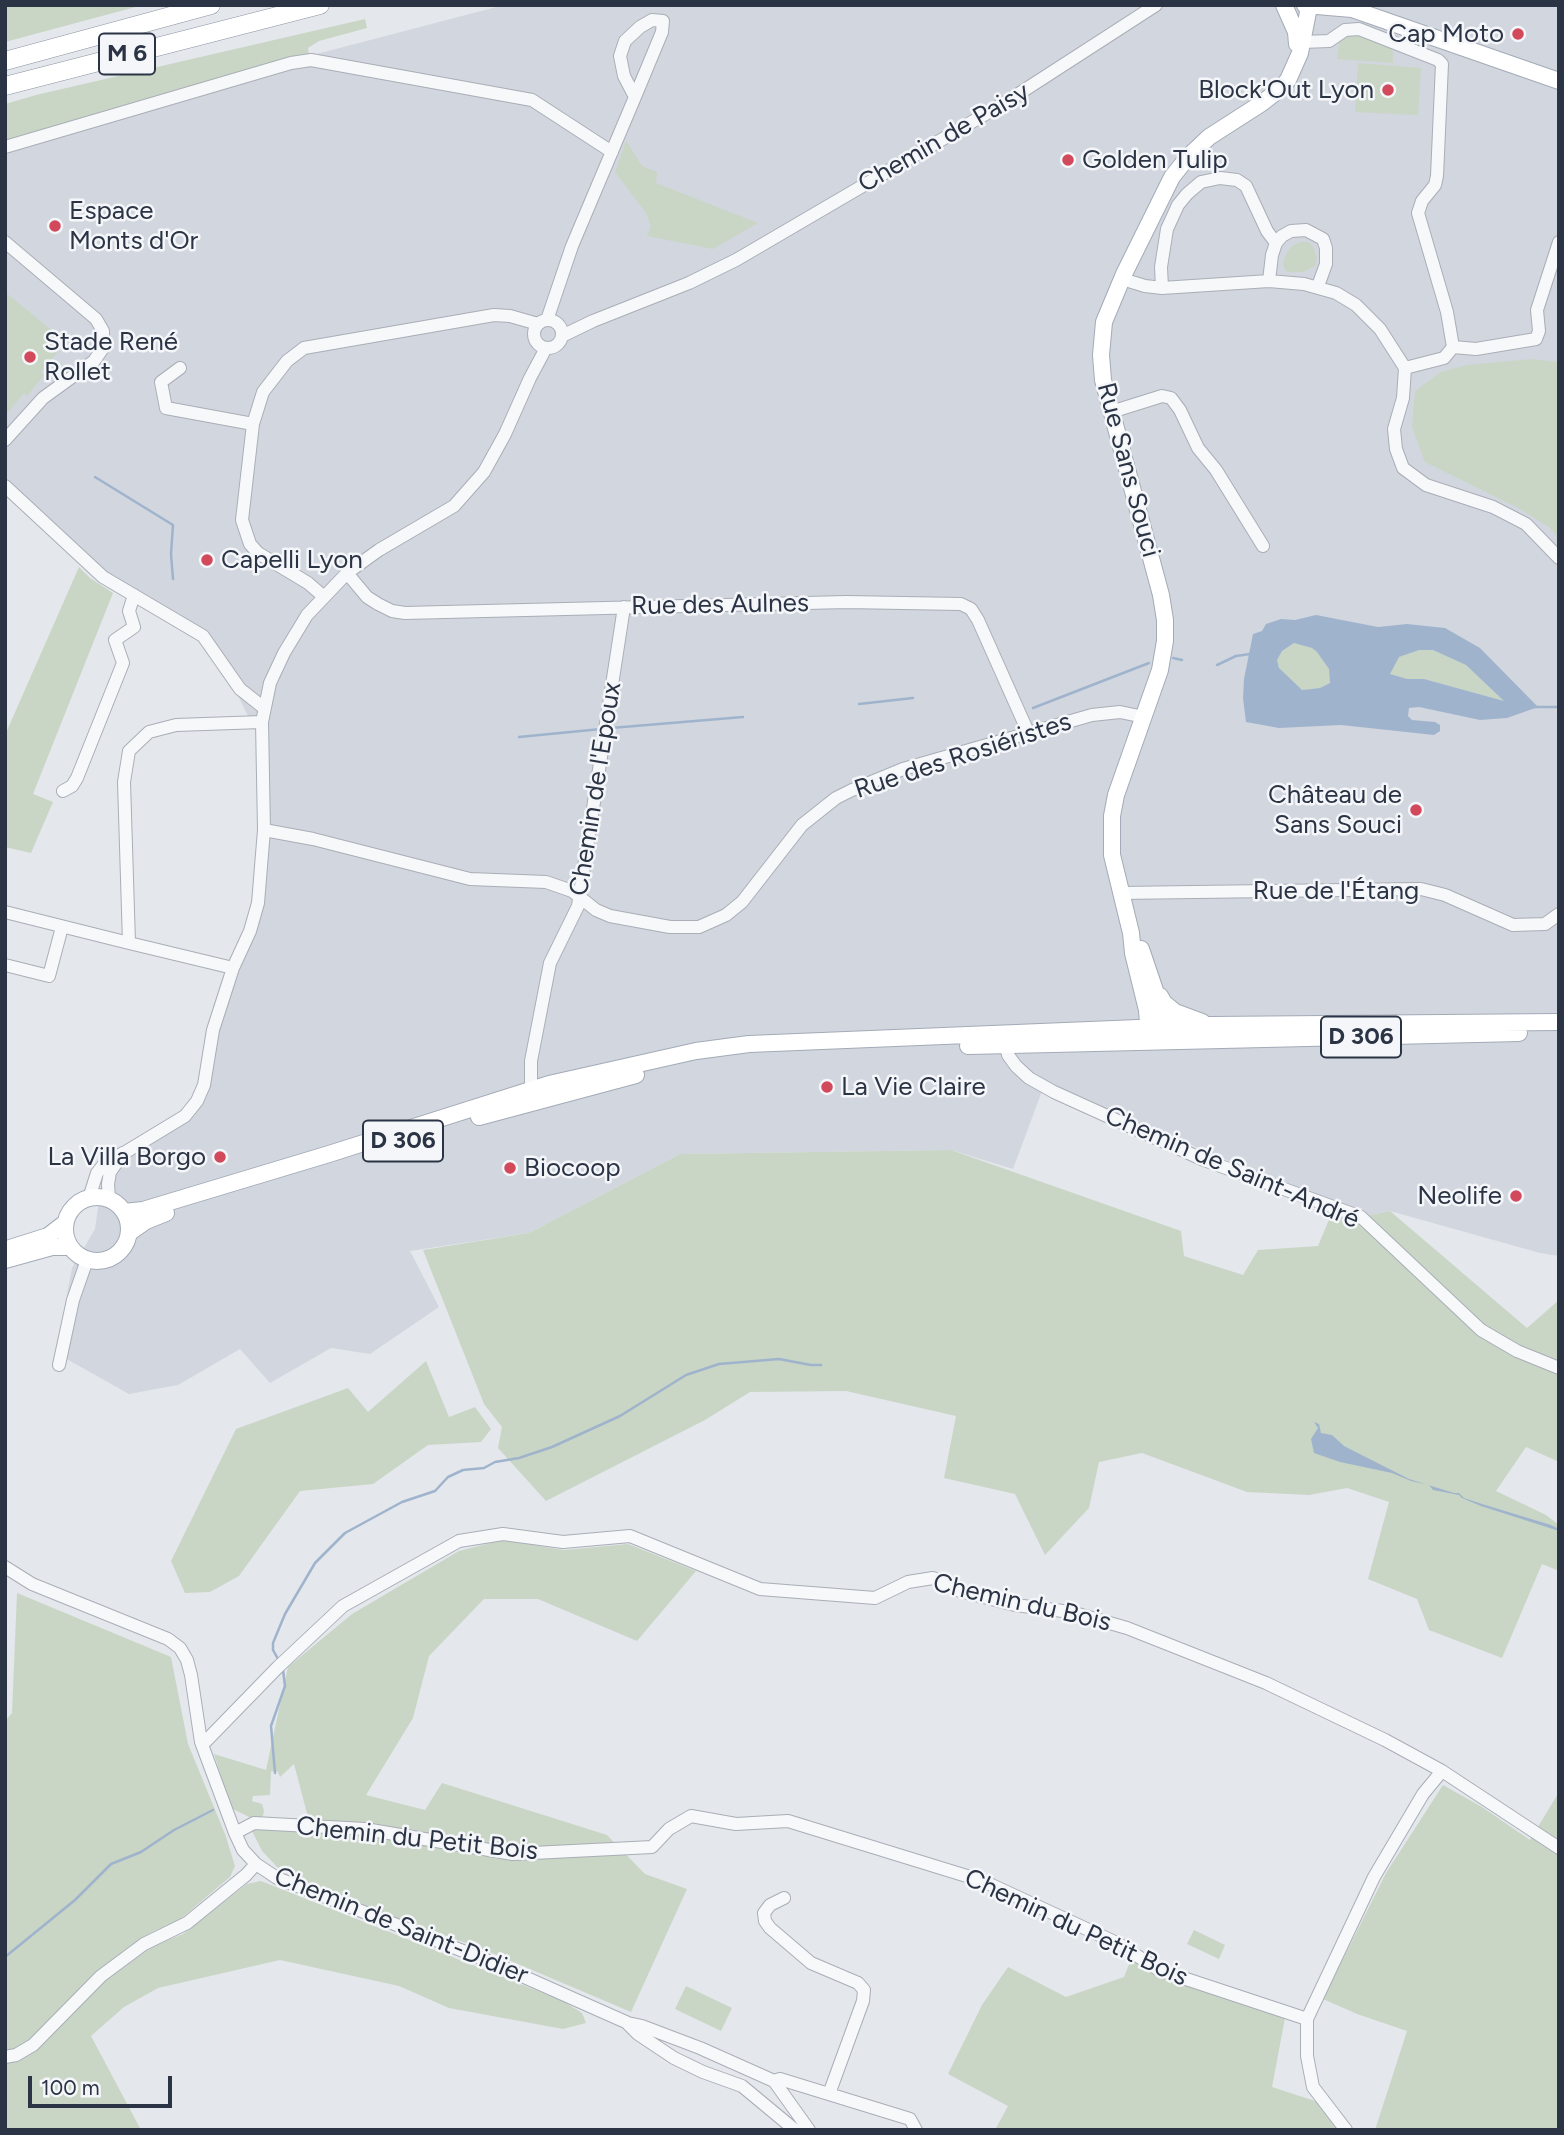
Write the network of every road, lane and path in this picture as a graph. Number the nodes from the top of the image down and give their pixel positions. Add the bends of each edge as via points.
1 (211, 5) edge
2 (319, 5) edge
3 (1162, 5) edge
4 (1284, 5) edge
5 (1307, 6) edge
6 (1152, 8) edge
7 (1302, 42) junction
8 (5, 61) edge
9 (1294, 67) junction
10 (1559, 81) edge
11 (5, 86) edge
12 (635, 97) junction
13 (5, 147) edge
14 (612, 152) junction
15 (5, 242) edge
16 (1276, 243) junction
17 (1559, 243) edge
18 (1122, 279) junction
19 (1269, 281) junction
20 (1318, 286) junction
21 (1162, 288) junction
22 (539, 325) junction
23 (561, 332) junction
24 (542, 346) junction
25 (1453, 347) junction
26 (180, 368) dead end
27 (1405, 368) junction
28 (1111, 412) junction
29 (253, 424) junction
30 (5, 440) edge
31 (5, 486) edge
32 (1263, 546) dead end
33 (1559, 558) edge
34 (347, 573) junction
35 (134, 595) junction
36 (323, 596) junction
37 (624, 607) junction
38 (264, 708) junction
39 (1144, 717) junction
40 (262, 722) junction
41 (1028, 732) junction
42 (63, 791) dead end
43 (264, 830) junction
44 (1120, 893) junction
45 (579, 896) junction
46 (5, 912) edge
47 (1559, 914) edge
48 (62, 927) junction
49 (1131, 933) junction
50 (129, 943) junction
51 (5, 965) edge
52 (233, 968) junction
53 (1154, 985) junction
54 (1559, 1022) edge
55 (1211, 1025) junction
56 (1159, 1032) junction
57 (1559, 1032) edge
58 (1006, 1040) junction
59 (530, 1088) junction
60 (124, 1153) junction
61 (89, 1198) junction
62 (110, 1199) junction
63 (124, 1212) junction
64 (65, 1223) junction
65 (129, 1233) junction
66 (69, 1247) junction
67 (5, 1250) edge
68 (5, 1260) edge
69 (87, 1260) junction
70 (59, 1365) dead end
71 (1559, 1368) edge
72 (5, 1567) edge
73 (201, 1742) junction
74 (1441, 1771) junction
75 (234, 1833) junction
76 (1559, 1848) edge
77 (256, 1864) junction
78 (784, 1898) dead end
79 (1307, 2019) junction
80 (628, 2023) junction
81 (5, 2057) edge
82 (774, 2081) junction
83 (828, 2094) junction
84 (795, 2130) edge
85 (808, 2130) edge
86 (916, 2130) edge
87 (1346, 2130) edge

1 - 8 highway, M 6
2 - 11 highway, M 6
3 - 6 street, Chemin de Paisy
4 - 9 main road via 1296,32
5 - 7 main road, Rue Sans Souci
5 - 10 main road via 1352,9
6 - 23 street, Chemin de Paisy via 1036,84 736,260
7 - 9 main road, Rue Sans Souci
7 - 25 street via 1329,41 1345,30 1359,29 1441,64 1437,176 1418,213
9 - 18 main road, Rue Sans Souci via 1280,89 1209,137 1188,157 1166,188
12 - 12 street via 662,32 663,21 652,20 625,41 620,56
12 - 14 street
13 - 14 street via 311,60 532,100
14 - 22 street
15 - 30 street via 96,319 103,331 103,348 94,361 43,398
16 - 19 street
16 - 20 street via 1299,230 1323,239 1326,264
16 - 21 street via 1246,186 1220,178 1201,182 1178,205 1167,229
17 - 25 street via 1537,310 1536,339 1476,349
18 - 21 street
18 - 28 main road, Rue Sans Souci via 1102,337 1103,380
19 - 20 street
19 - 21 street
20 - 27 street via 1356,305 1380,329
22 - 23 street via 555,321
22 - 24 street
22 - 29 street via 494,314 304,348 287,361 263,392
23 - 24 street, Chemin de Paisy via 555,347
24 - 34 street via 506,433 484,472 454,506
25 - 27 street via 1444,358
26 - 29 street via 161,382 166,408
27 - 33 street via 1394,429 1404,468 1426,485 1493,507 1527,524
28 - 32 street via 1162,396 1171,398
28 - 39 main road, Rue Sans Souci via 1165,620 1160,670
29 - 36 street via 242,520 245,533 266,559
31 - 35 street via 94,570
34 - 36 street
34 - 37 street, Rue des Aulnes via 367,597 405,613
35 - 38 street via 204,636 240,689
35 - 42 street via 129,611 134,627 115,640 123,663 78,778
36 - 38 street via 284,653
37 - 41 street, Rue des Aulnes via 961,604 978,620
37 - 45 street, Chemin de l'Epoux
38 - 40 street
39 - 41 street, Rue des Rosiéristes via 1105,713
39 - 44 main road, Rue Sans Souci via 1112,816 1112,855
40 - 43 street
40 - 50 street via 176,724 149,732 129,751 124,782
41 - 45 street, Rue des Rosiéristes via 903,769 836,798 802,825 742,902 699,927 634,922 596,910
43 - 45 street, Rue des Rosiéristes via 470,879 545,882
43 - 52 street via 258,903
44 - 47 street, Rue de l'Étang via 1429,890 1513,925 1545,925
44 - 49 main road, Rue Sans Souci
45 - 59 street, Chemin de l'Epoux via 550,962
46 - 48 street
48 - 50 street
48 - 51 street via 49,976
49 - 53 main road, Rue Sans Souci
49 - 56 main road, Rue Sans Souci via 1147,1010
50 - 52 street
52 - 60 street via 213,1030 198,1101 185,1116
53 - 55 main road via 1175,1012
53 - 56 main road, Rue Sans Souci via 1163,1014
54 - 55 main road, D 306
55 - 56 main road, D 306
56 - 57 main road, D 306 via 1234,1041
56 - 58 main road, D 306
58 - 59 main road, D 306 via 750,1044 696,1051
58 - 71 street, Chemin de Saint-André via 1008,1055 1016,1066 1054,1092 1205,1160 1361,1217 1481,1330
59 - 63 main road, D 306 via 329,1154
59 - 65 main road, D 306 via 156,1216
60 - 61 street via 108,1159 97,1173
60 - 62 street via 110,1172
61 - 62 main road
61 - 64 main road via 73,1207
62 - 63 main road
63 - 65 main road
64 - 66 main road
64 - 67 main road via 48,1236
65 - 69 main road via 124,1247 112,1258
66 - 68 main road
66 - 69 main road
69 - 70 street
72 - 73 street, Chemin de Saint-Didier via 32,1584 180,1648 191,1675
73 - 74 street, Chemin du Bois via 343,1606 459,1541 503,1534 563,1542 630,1536 760,1590 875,1598 908,1582 933,1578 960,1591 1015,1605 1071,1612 1127,1628 1302,1699
73 - 75 street, Chemin de Saint-Didier
74 - 76 street, Chemin du Bois
74 - 79 street via 1374,1877
75 - 77 street, Chemin de Saint-Didier
75 - 79 street, Chemin du Petit Bois via 254,1823 365,1829 513,1854 652,1847 669,1829 691,1816 736,1825 788,1821 983,1881 1119,1944 1159,1970
77 - 80 street, Chemin de Saint-Didier via 277,1878 486,1960
77 - 81 street via 187,1923 144,1944 101,1976 33,2045
78 - 83 street via 764,1913 770,1928 811,1963 858,1983 864,1990
79 - 87 street via 1313,2087
80 - 82 street
80 - 84 street via 674,2058 742,2086
82 - 83 street via 778,2078
82 - 85 street
83 - 86 street via 910,2119

